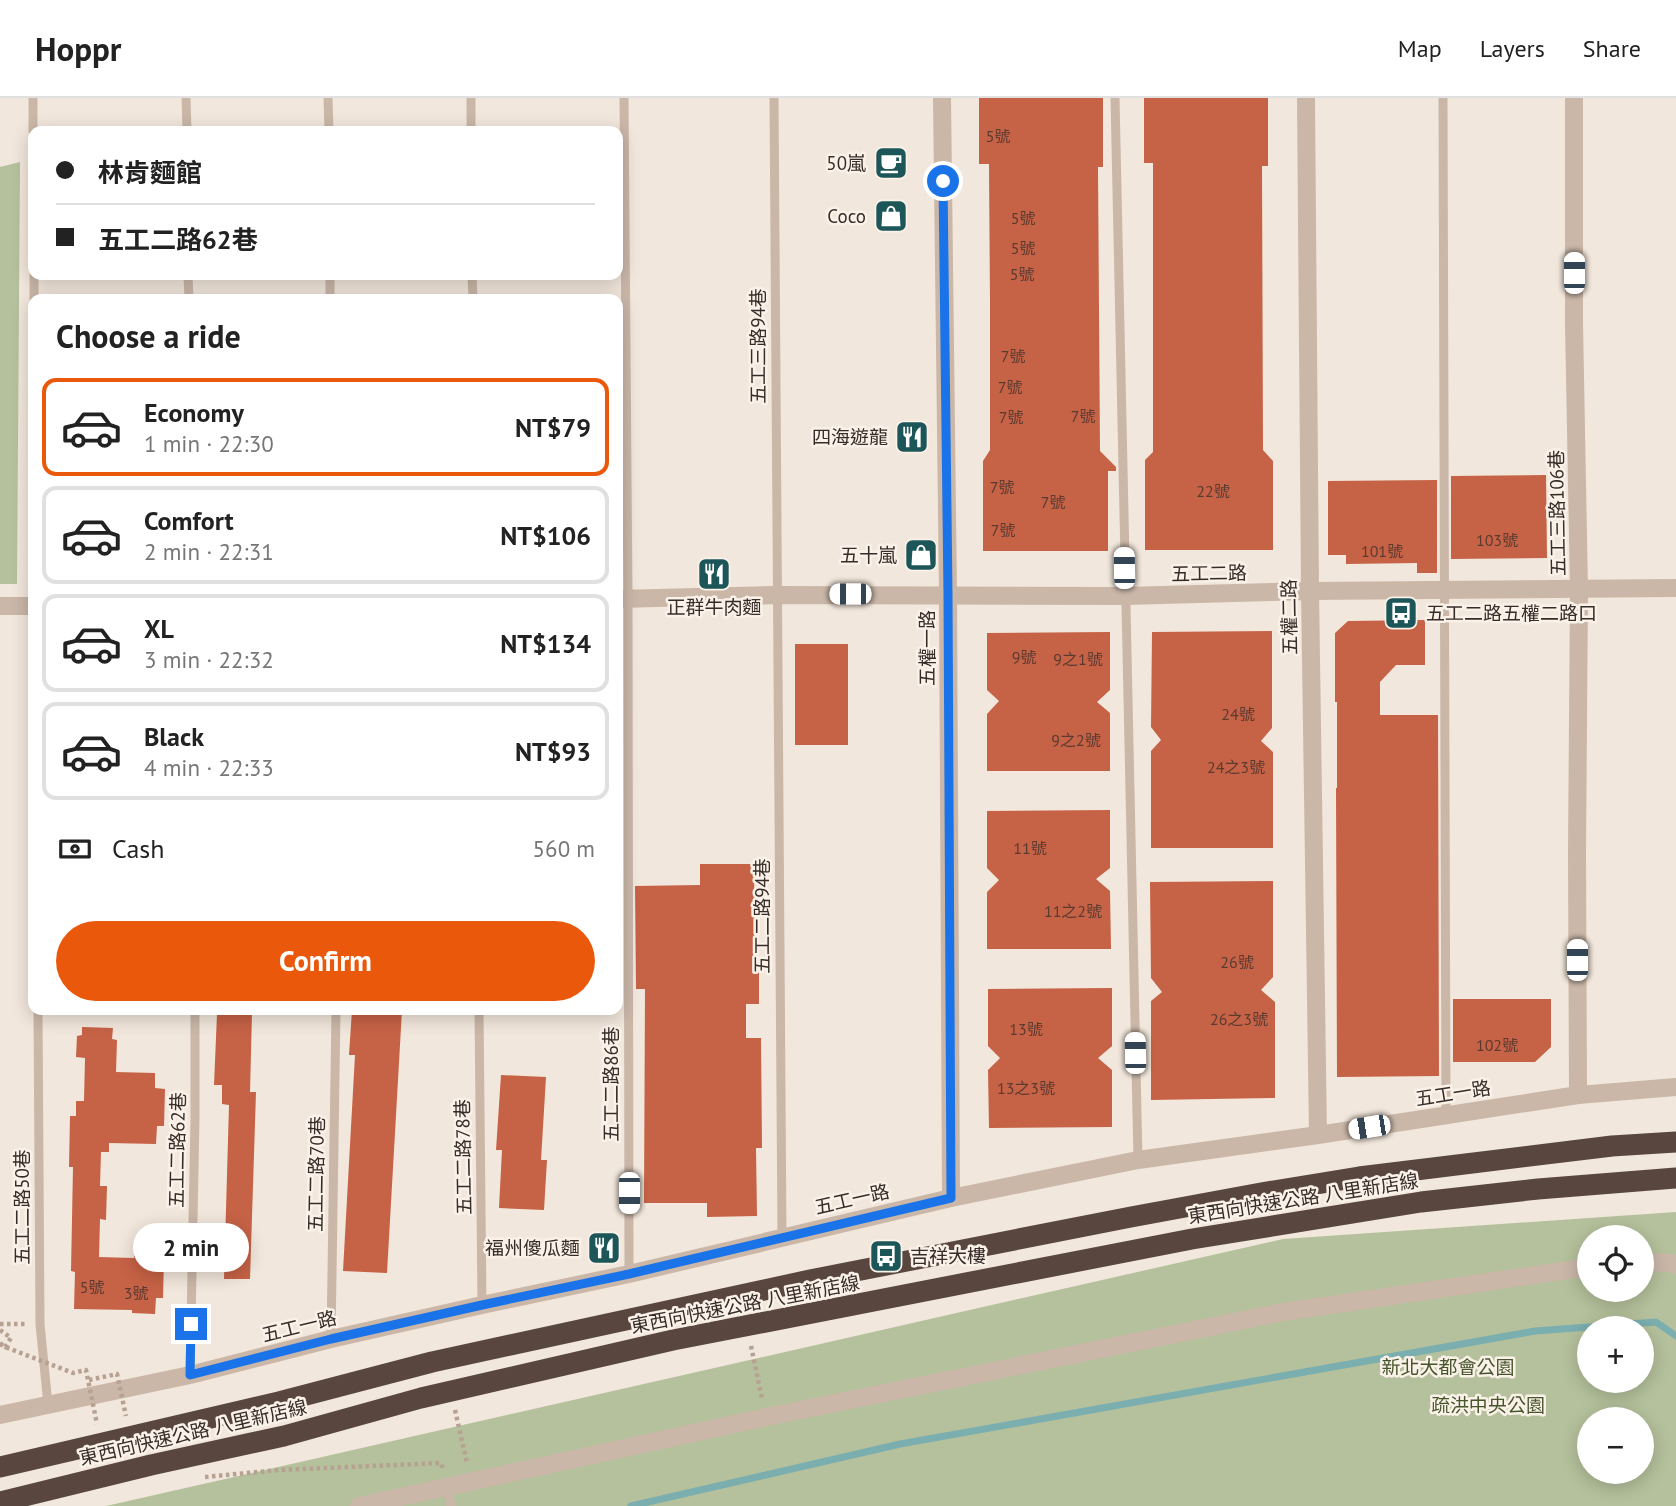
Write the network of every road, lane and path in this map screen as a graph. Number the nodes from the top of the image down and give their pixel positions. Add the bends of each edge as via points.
1 (33, 98) edge
2 (186, 98) edge
3 (328, 98) edge
4 (471, 98) edge
5 (624, 98) edge
6 (774, 98) edge
7 (942, 98) edge
8 (1115, 98) edge
9 (1306, 98) edge
10 (1443, 98) edge
11 (1574, 98) edge
12 (33, 126) edge
13 (187, 126) edge
14 (329, 126) edge
15 (471, 126) edge
16 (1676, 588) edge
17 (1579, 589) junction
18 (1444, 590) junction
19 (1310, 591) junction
20 (777, 594) junction
21 (948, 594) junction
22 (1125, 596) junction
23 (623, 599) edge
24 (0, 606) edge
25 (28, 606) edge
26 (38, 1015) edge
27 (195, 1015) edge
28 (335, 1015) edge
29 (479, 1015) edge
30 (1676, 1087) edge
31 (1577, 1095) junction
32 (1446, 1115) junction
33 (1318, 1135) junction
34 (1676, 1142) edge
35 (1138, 1160) junction
36 (1676, 1178) edge
37 (951, 1198) junction
38 (782, 1238) junction
39 (1654, 1262) edge
40 (1676, 1265) edge
41 (1577, 1269) edge
42 (629, 1274) junction
43 (482, 1305) junction
44 (0, 1324) edge
45 (40, 1324) junction
46 (0, 1331) edge
47 (331, 1339) junction
48 (749, 1339) dead end
49 (0, 1344) edge
50 (190, 1375) junction
51 (89, 1380) junction
52 (48, 1405) junction
53 (454, 1405) dead end
54 (0, 1415) edge
55 (766, 1417) junction
56 (128, 1428) dead end
57 (99, 1434) dead end
58 (0, 1467) edge
59 (201, 1477) dead end
60 (471, 1481) junction
61 (447, 1487) junction
62 (0, 1502) edge
63 (359, 1506) edge
64 (451, 1506) edge

1 - 12 lane
2 - 13 lane
3 - 14 lane
4 - 15 lane
5 - 23 lane, 五工二路86巷
6 - 20 lane, 五工三路94巷
7 - 21 street, 五權一路
8 - 22 lane
9 - 19 street, 五權二路
10 - 18 lane
11 - 17 street, 五工三路106巷
16 - 17 street, 五工二路
17 - 18 street, 五工二路
17 - 31 street, 五工三路106巷
18 - 19 street, 五工二路
18 - 32 lane
19 - 22 street, 五工二路
19 - 33 street, 五權二路
20 - 21 street, 五工二路
20 - 23 street, 五工二路
20 - 38 lane, 五工二路94巷
21 - 22 street, 五工二路
21 - 37 street, 五權一路
22 - 35 lane
23 - 42 lane, 五工二路86巷
24 - 25 street
26 - 45 lane, 五工二路50巷
27 - 50 lane, 五工二路62巷
28 - 47 lane, 五工二路70巷
29 - 43 lane, 五工二路78巷
30 - 31 street, 五工一路
31 - 32 street, 五工一路
32 - 33 street, 五工一路
33 - 35 street, 五工一路
34 - 58 highway, 東西向快速公路 八里新店線, bridge via 1359,1177 1131,1217 810,1280 432,1362
35 - 37 street, 五工一路
36 - 62 highway, 東西向快速公路 八里新店線, bridge via 1421,1202 1165,1244 673,1340
37 - 38 street, 五工一路
38 - 42 street, 五工一路
39 - 40 street
41 - 55 street via 1283,1312
42 - 43 street, 五工一路
43 - 47 street, 五工一路
44 - 45 path
45 - 52 lane, 五工二路50巷
46 - 49 path via 11,1338 5,1347
47 - 50 street, 五工一路
48 - 55 path
49 - 51 path, bridge via 73,1373 86,1370
50 - 52 street, 五工一路
51 - 56 path, bridge via 117,1374
51 - 57 path, bridge
52 - 54 street, 五工一路
53 - 60 path
55 - 60 street
59 - 61 path via 442,1463
60 - 61 street
61 - 63 street
61 - 64 lane

